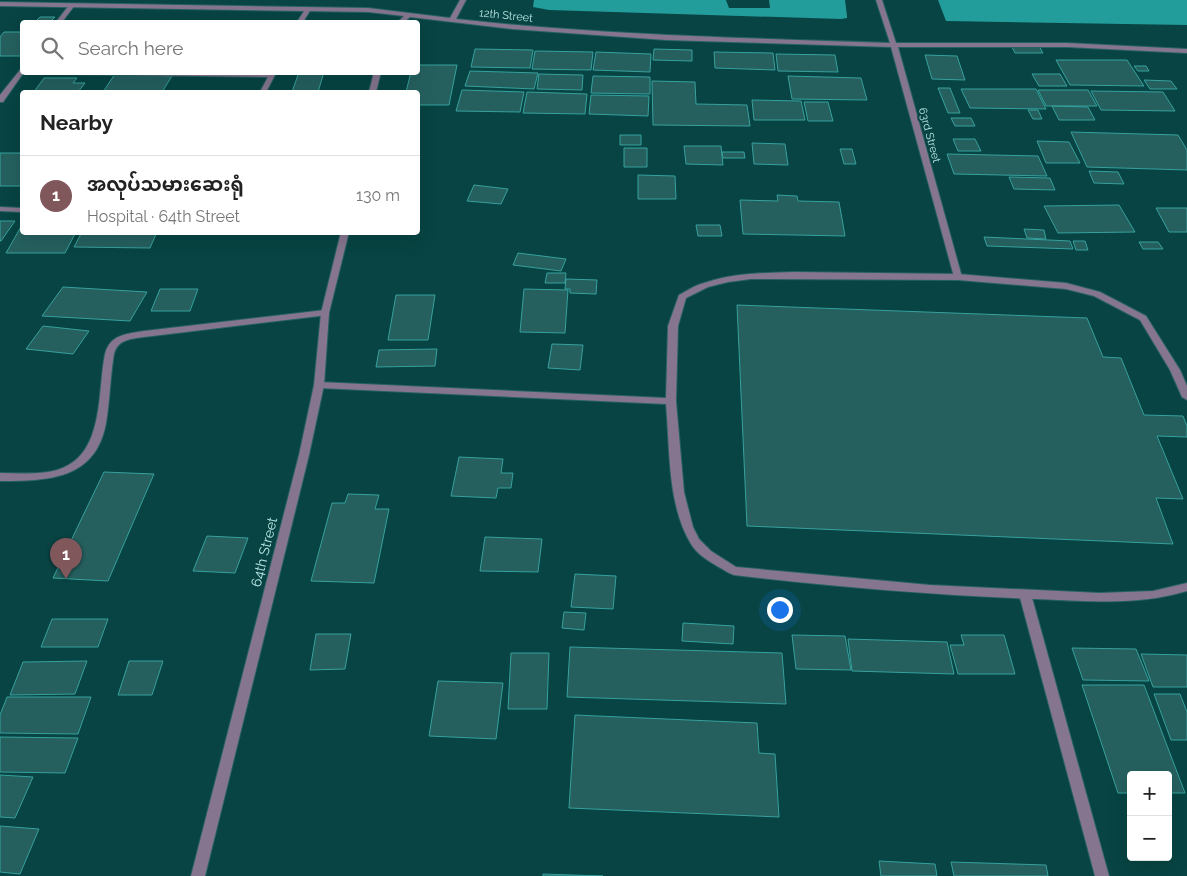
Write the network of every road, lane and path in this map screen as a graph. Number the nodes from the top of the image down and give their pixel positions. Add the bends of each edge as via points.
1 (463, 0) edge
2 (879, 0) edge
3 (0, 4) edge
4 (72, 5) junction
5 (308, 9) junction
6 (410, 14) junction
7 (453, 19) junction
8 (61, 20) edge
9 (301, 20) edge
10 (403, 20) edge
11 (894, 46) junction
12 (1187, 52) edge
13 (20, 75) edge
14 (272, 75) edge
15 (377, 75) edge
16 (264, 90) edge
17 (373, 90) edge
18 (0, 100) edge
19 (0, 209) edge
20 (20, 210) edge
21 (344, 235) edge
22 (958, 277) junction
23 (325, 313) junction
24 (320, 385) junction
25 (1187, 397) edge
26 (671, 401) junction
27 (0, 476) edge
28 (1187, 587) edge
29 (1025, 594) junction
30 (198, 876) edge
31 (1102, 876) edge

1 - 7 street
2 - 11 street, 63rd Street
3 - 4 street, 12th Street
4 - 5 street, 12th Street
4 - 8 street
5 - 6 street, 12th Street
5 - 9 street
6 - 7 street, 12th Street
6 - 10 street
7 - 11 street, 12th Street via 666,38
11 - 12 street, 12th Street via 1067,45
11 - 22 street, 63rd Street
13 - 18 street
14 - 16 street
15 - 17 street
19 - 20 street
21 - 23 street, 64th Street
22 - 25 street via 1066,286 1097,294 1121,305 1143,318
22 - 26 street via 751,276 705,285 682,297 672,326
23 - 24 street, 64th Street via 320,348
23 - 27 street via 119,340 111,347 100,428 79,465 63,474
24 - 26 street
24 - 30 street, 64th Street
26 - 29 street via 682,512 695,541 710,557 734,571 903,589
28 - 29 street via 1171,593 1118,597
29 - 31 street

